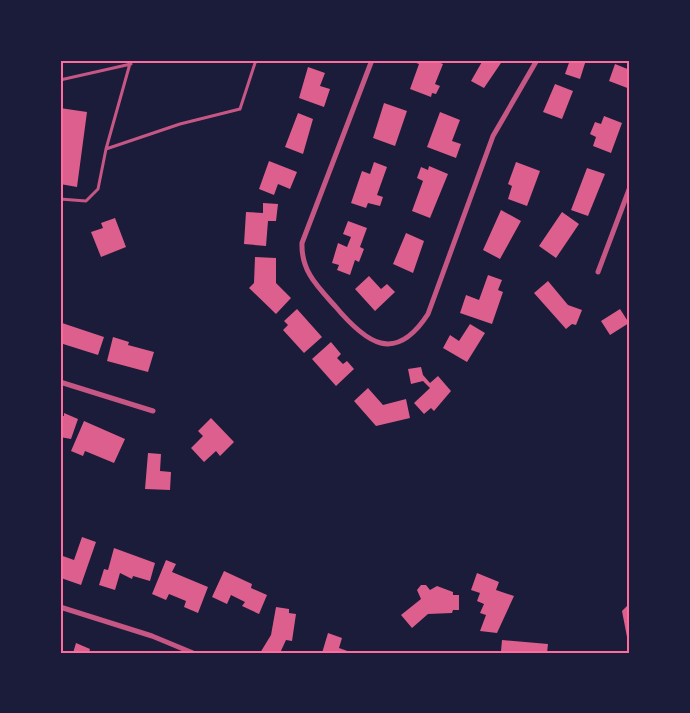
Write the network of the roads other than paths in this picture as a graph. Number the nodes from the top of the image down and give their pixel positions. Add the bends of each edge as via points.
1 (256, 60) edge
2 (372, 60) edge
3 (537, 60) edge
4 (132, 62) edge
5 (60, 80) edge
6 (106, 149) junction
7 (630, 187) edge
8 (60, 198) edge
9 (598, 272) dead end
10 (60, 382) edge
11 (153, 411) dead end
12 (60, 607) edge
13 (193, 653) edge

1 - 6 lane via 240,109
2 - 3 street via 302,243 302,255 310,278 354,329 378,343 390,344 412,336 428,314 493,136
4 - 5 lane
4 - 6 lane
6 - 8 lane via 98,189 86,201
7 - 9 street
10 - 11 street
12 - 13 street

